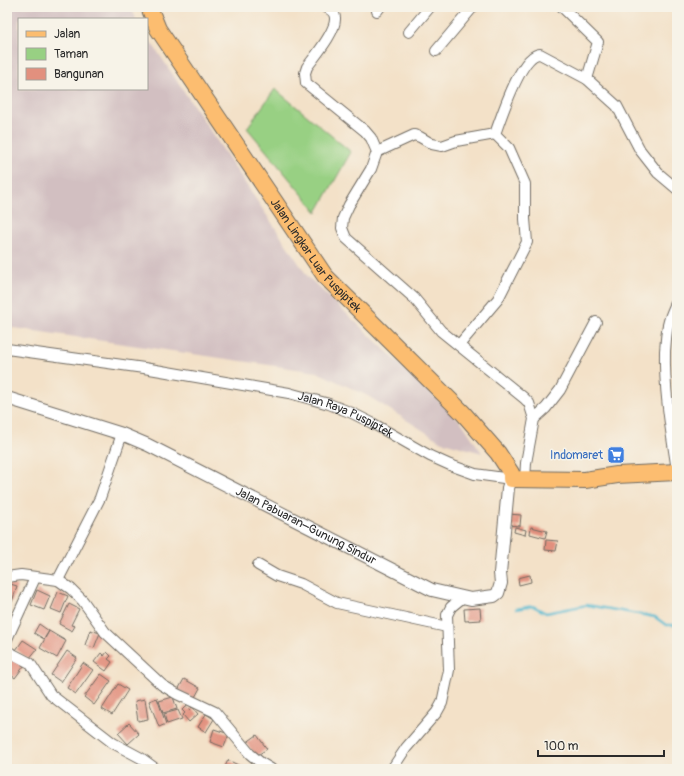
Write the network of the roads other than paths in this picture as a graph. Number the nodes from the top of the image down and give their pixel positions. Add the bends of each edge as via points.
1 (149, 7) edge
2 (325, 7) edge
3 (430, 7) edge
4 (473, 7) edge
5 (562, 7) edge
6 (409, 32) dead end
7 (436, 51) dead end
8 (587, 79) junction
9 (495, 134) junction
10 (377, 152) junction
11 (677, 189) edge
12 (677, 301) edge
13 (596, 322) dead end
14 (459, 344) junction
15 (7, 349) edge
16 (7, 398) edge
17 (534, 419) junction
18 (122, 434) junction
19 (677, 471) edge
20 (518, 479) junction
21 (258, 565) dead end
22 (7, 577) edge
23 (35, 578) junction
24 (58, 580) junction
25 (462, 598) junction
26 (447, 627) junction
27 (7, 639) edge
28 (7, 651) edge
29 (259, 766) edge
30 (156, 769) edge
31 (271, 769) edge
32 (392, 769) edge

1 - 20 main road, Jalan Lingkar Luar Puspiptek via 158,29 325,276 463,413 498,453 510,473
2 - 10 street via 334,15 333,28 307,67 306,83 364,131 371,138
3 - 6 street
4 - 7 street
5 - 8 street via 598,42
8 - 9 street via 540,54 536,55 516,79
8 - 11 street via 617,106 640,150 658,173
9 - 10 street via 442,146 414,135
9 - 14 street via 509,148 526,184 527,242 498,299
10 - 14 street via 371,169 348,205 343,218 342,228 346,238 414,298 435,326
12 - 19 street via 668,322 665,358 668,407
13 - 17 street via 560,390
14 - 17 street via 524,398 532,409
15 - 20 street, Jalan Raya Puspiptek via 144,368 290,393 352,413 450,465 475,474
16 - 18 street, Jalan Pabuaran–Gunung Sindur
17 - 20 street via 526,463
18 - 24 street via 100,498
18 - 25 street, Jalan Pabuaran–Gunung Sindur via 432,590
19 - 20 main road, Jalan Raya Puspiptek via 585,480
20 - 25 street, Jalan Pabuaran–Gunung Sindur via 508,488 500,590 494,596
21 - 26 street via 337,603
22 - 23 street via 21,575
23 - 24 street
23 - 27 street
24 - 29 street via 78,595 105,632 156,680 177,694 215,712
25 - 26 street via 448,612
26 - 32 street via 449,670 442,703
28 - 30 street via 30,663 51,695 113,743
29 - 31 street

